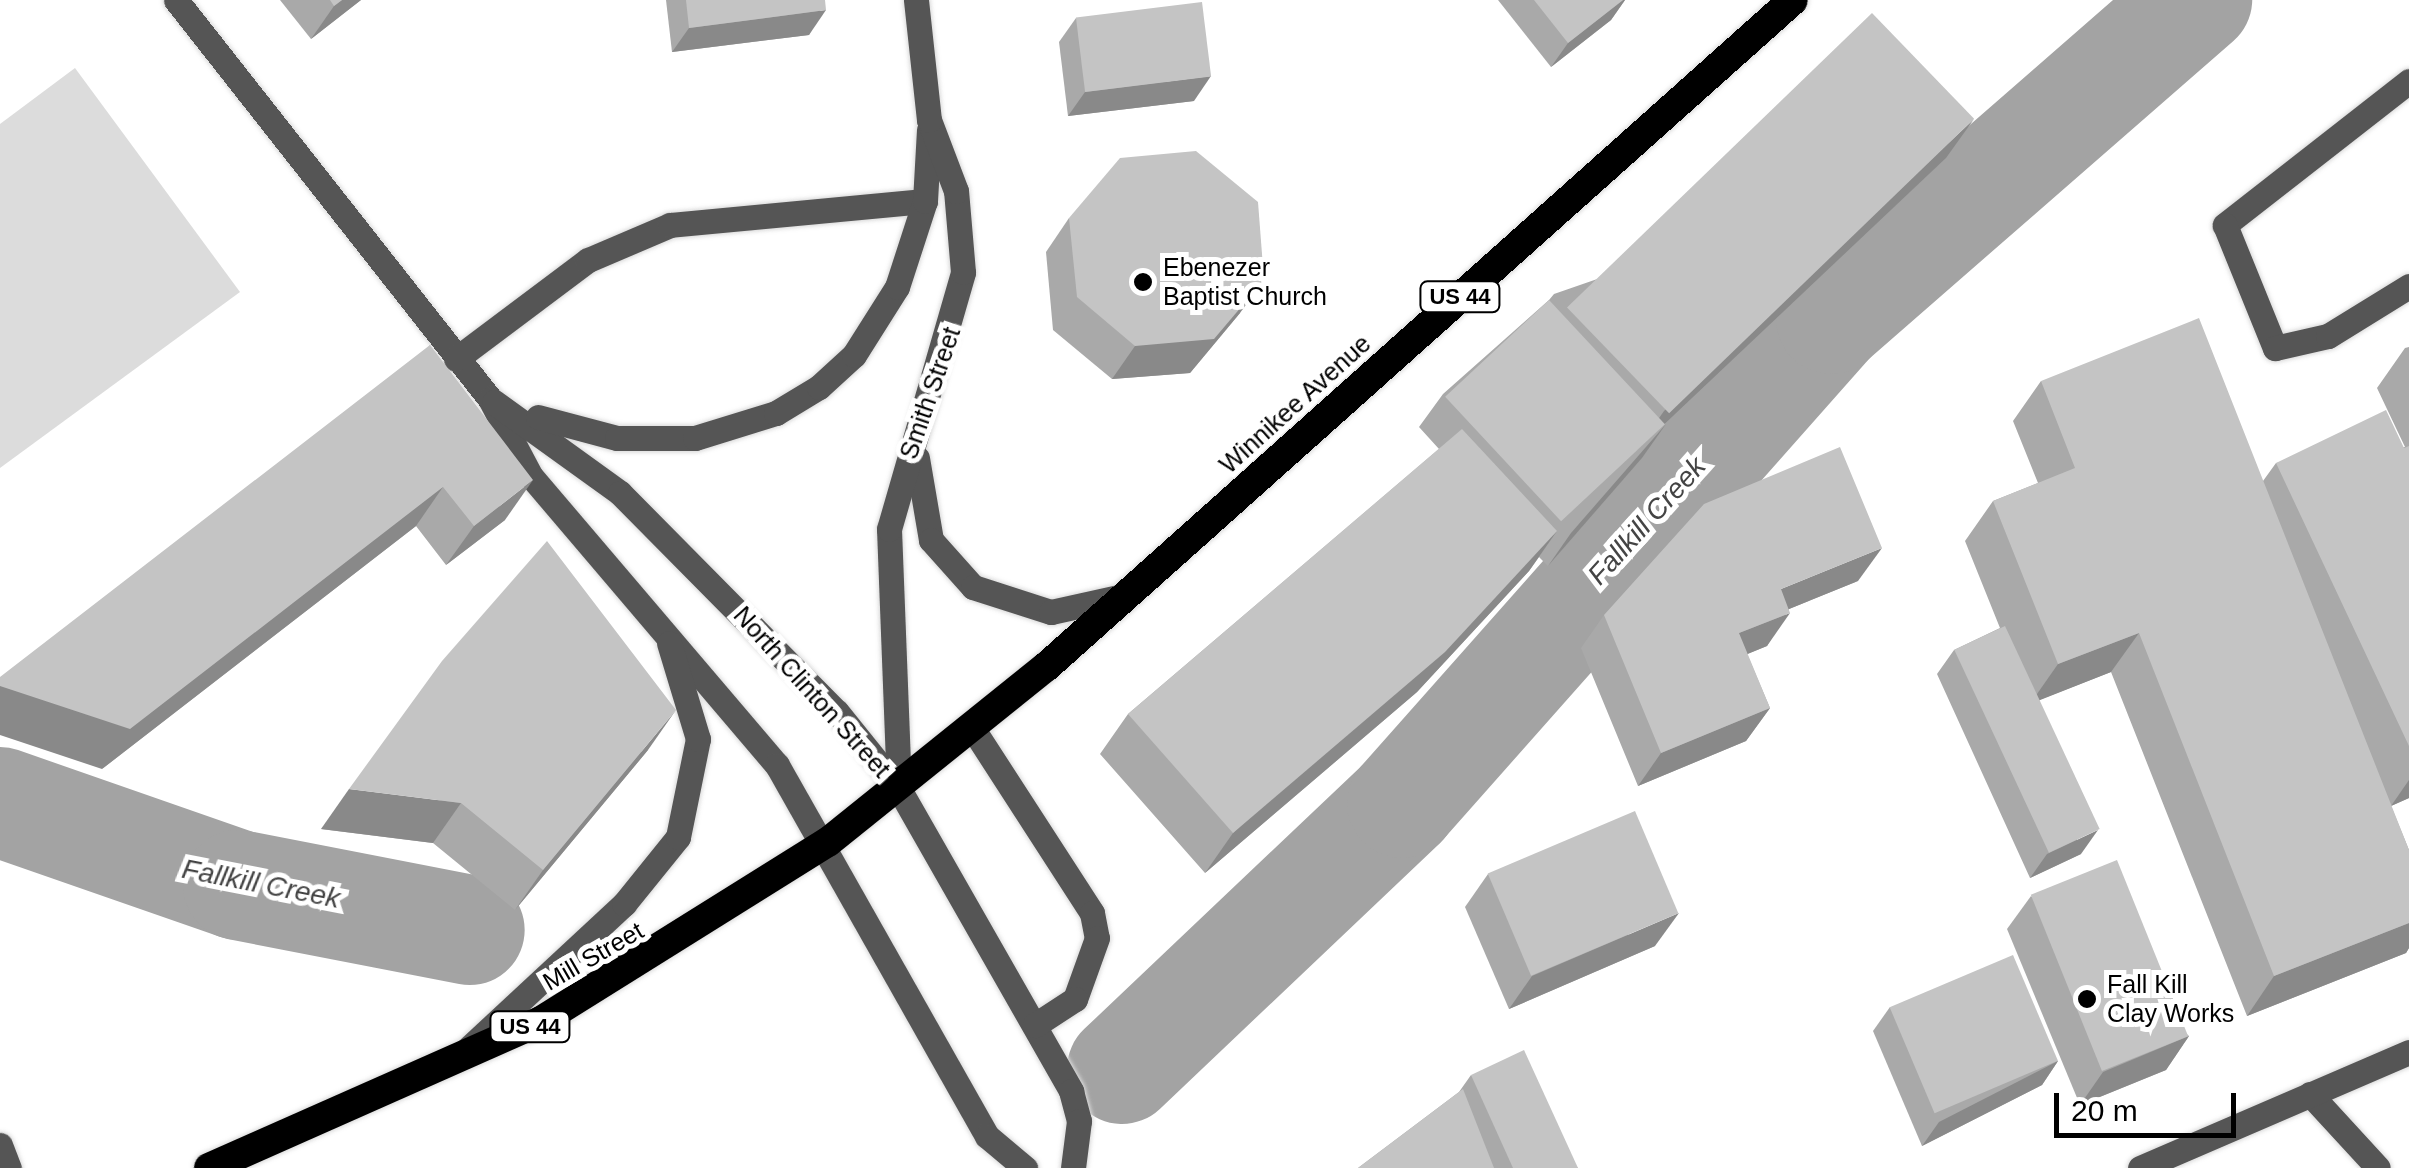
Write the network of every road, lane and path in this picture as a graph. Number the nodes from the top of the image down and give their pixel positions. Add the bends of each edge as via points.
1 (176, 0) edge
2 (916, 0) edge
3 (1793, 0) edge
4 (2409, 82) edge
5 (930, 120) junction
6 (925, 201) junction
7 (2409, 286) edge
8 (456, 359) junction
9 (490, 399) junction
10 (920, 423) junction
11 (1128, 594) junction
12 (650, 608) junction
13 (973, 730) junction
14 (899, 789) junction
15 (828, 842) junction
16 (1035, 1025) junction
17 (2409, 1052) edge
18 (448, 1068) junction
19 (2310, 1094) junction
20 (0, 1146) edge
21 (10, 1168) edge
22 (209, 1168) edge
23 (1026, 1168) edge
24 (1073, 1168) edge
25 (2140, 1168) edge
26 (2378, 1168) edge

1 - 8 street, North Clinton Street
2 - 5 street, Smith Street
3 - 11 highway, Winnikee Avenue / US 44
4 - 7 street via 2225,225 2275,348 2328,336
5 - 6 street
5 - 10 street, Smith Street via 956,191 963,272
6 - 8 street via 670,225 588,260
6 - 9 street via 881,318 830,376 776,413 654,441 574,430
8 - 9 street, North Clinton Street
9 - 12 street, North Clinton Street via 530,475
9 - 14 street, North Clinton Street via 620,493 813,687
10 - 11 street via 921,514 973,586 1051,612
10 - 14 street, Smith Street via 886,565 902,720
11 - 13 highway, Winnikee Avenue / US 44
12 - 15 street, North Clinton Street via 760,742
12 - 18 street via 680,666 698,739 684,823 624,904
13 - 14 highway, Winnikee Avenue / US 44
13 - 16 street via 1092,914 1097,938 1075,999
14 - 15 highway, Winnikee Avenue / US 44
14 - 16 street, North Clinton Street
15 - 18 highway, Mill Street / US 44 via 640,966
15 - 23 street, North Clinton Street via 988,1136
16 - 24 street, North Clinton Street via 1079,1121
17 - 19 street
18 - 22 highway, Mill Street / US 44
19 - 25 street
19 - 26 street
20 - 21 street

